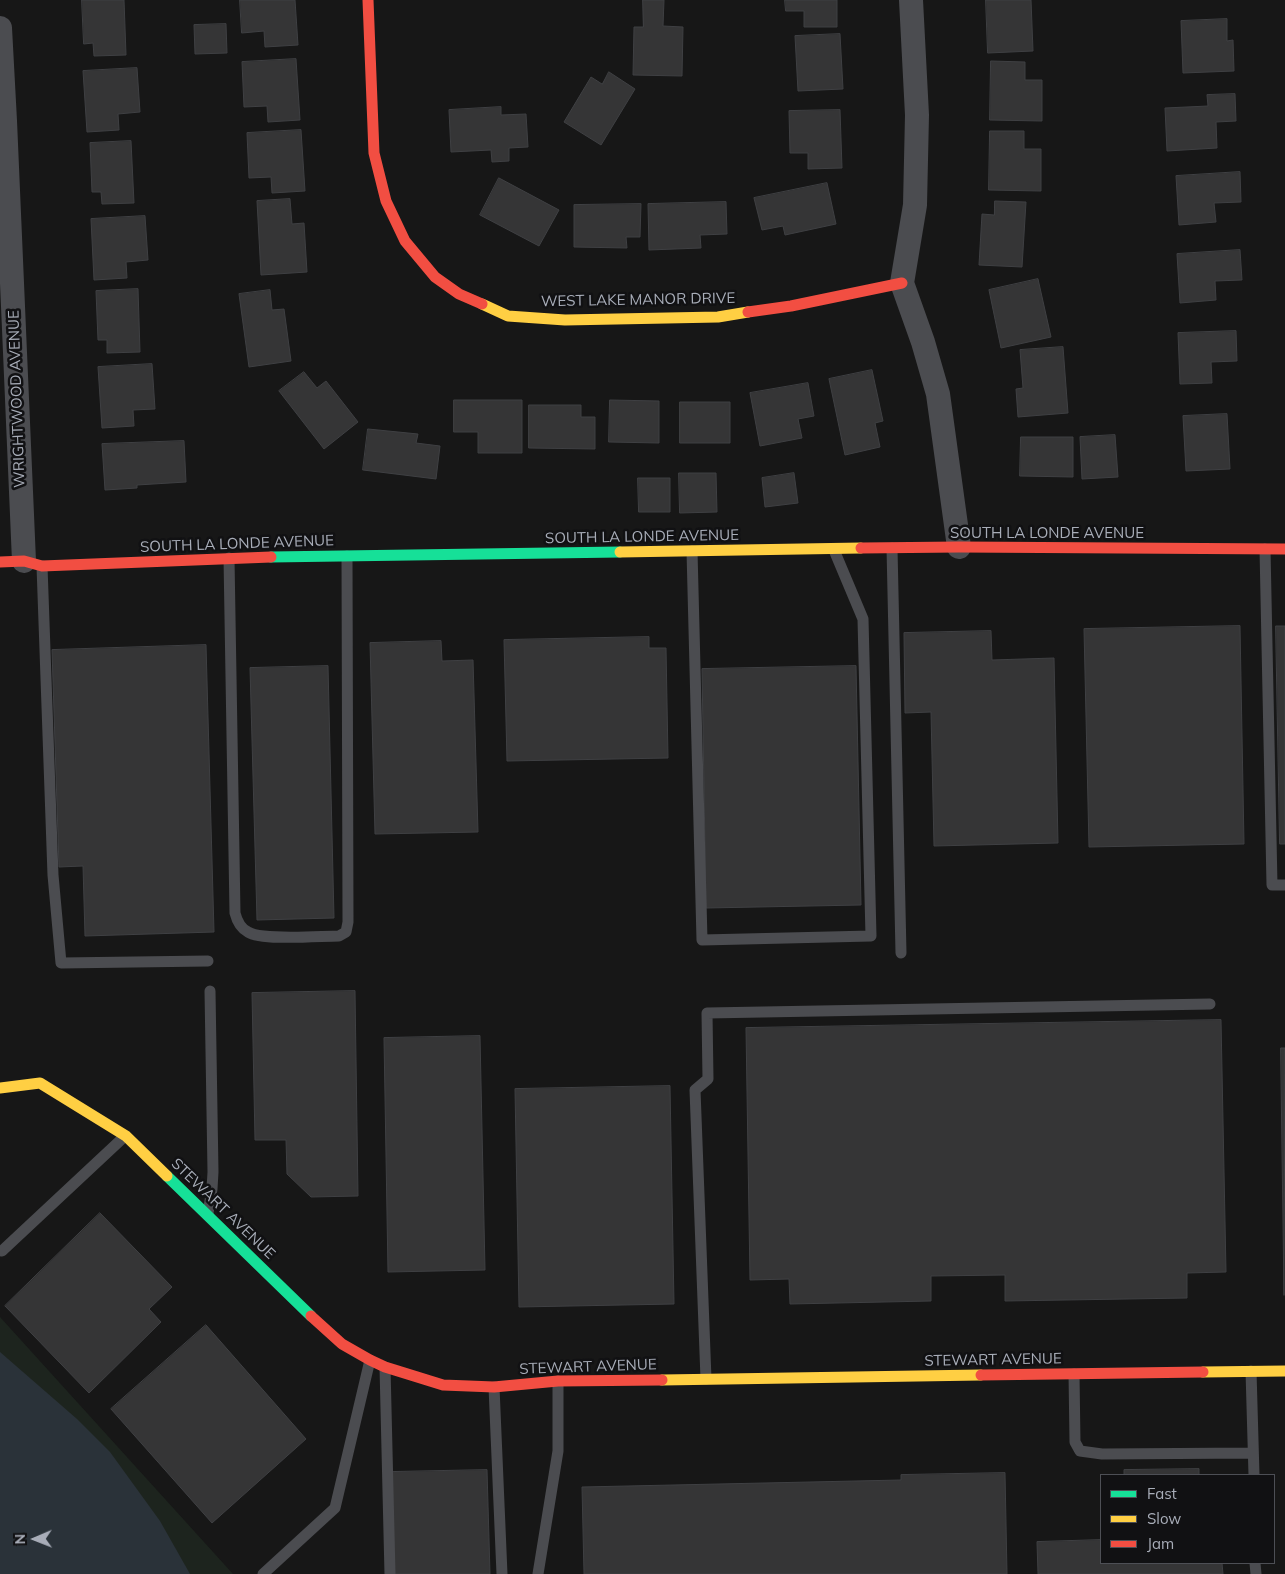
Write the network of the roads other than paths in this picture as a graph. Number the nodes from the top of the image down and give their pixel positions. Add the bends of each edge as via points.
1 (368, 0) edge
2 (911, 0) edge
3 (0, 28) edge
4 (3, 121) edge
5 (902, 283) junction
6 (959, 547) junction
7 (892, 548) junction
8 (833, 549) junction
9 (1265, 549) junction
10 (1285, 549) edge
11 (692, 551) junction
12 (347, 556) junction
13 (229, 558) junction
14 (0, 562) edge
15 (33, 563) junction
16 (1285, 885) edge
17 (901, 953) dead end
18 (208, 961) dead end
19 (210, 991) dead end
20 (1210, 1004) dead end
21 (0, 1088) edge
22 (126, 1136) junction
23 (207, 1215) junction
24 (2, 1251) dead end
25 (370, 1360) junction
26 (385, 1367) junction
27 (1251, 1371) junction
28 (1285, 1371) edge
29 (1074, 1374) junction
30 (706, 1379) junction
31 (558, 1381) junction
32 (494, 1387) junction
33 (1253, 1453) junction
34 (1254, 1474) edge
35 (263, 1574) edge
36 (390, 1574) edge
37 (502, 1574) edge
38 (538, 1574) edge

1 - 5 street, WEST LAKE MANOR DRIVE via 374,153 386,201 405,241 435,277 460,294 508,316 565,320 709,317 791,306
2 - 5 street via 917,115 915,205
3 - 4 street, WRIGHTWOOD AVENUE
4 - 15 street, WRIGHTWOOD AVENUE
5 - 6 street via 924,342 938,394
6 - 7 street, SOUTH LA LONDE AVENUE
6 - 9 street, SOUTH LA LONDE AVENUE
7 - 8 street, SOUTH LA LONDE AVENUE
7 - 17 lane
8 - 11 street, SOUTH LA LONDE AVENUE
8 - 11 lane via 863,619 871,936 702,940
9 - 10 street, SOUTH LA LONDE AVENUE
9 - 16 lane via 1272,885
11 - 12 street, SOUTH LA LONDE AVENUE
12 - 13 street, SOUTH LA LONDE AVENUE
12 - 13 lane via 348,922 346,932 339,936 260,937 247,932 237,922
13 - 15 street, SOUTH LA LONDE AVENUE
14 - 15 street, SOUTH LA LONDE AVENUE
15 - 18 lane via 61,963
19 - 23 lane via 213,1172
20 - 30 lane via 707,1013 708,1079 695,1090
21 - 22 street, STEWART AVENUE via 40,1083
22 - 23 street, STEWART AVENUE
22 - 24 lane
23 - 25 street, STEWART AVENUE via 342,1344
25 - 26 street, STEWART AVENUE
25 - 35 lane via 335,1508
26 - 32 street, STEWART AVENUE via 443,1385
26 - 36 lane
27 - 28 street, STEWART AVENUE
27 - 29 street, STEWART AVENUE
27 - 33 lane
29 - 30 street, STEWART AVENUE
29 - 33 lane via 1075,1442 1080,1450 1102,1454
30 - 31 street, STEWART AVENUE
31 - 32 street, STEWART AVENUE
31 - 38 lane via 558,1451
32 - 37 lane
33 - 34 lane

